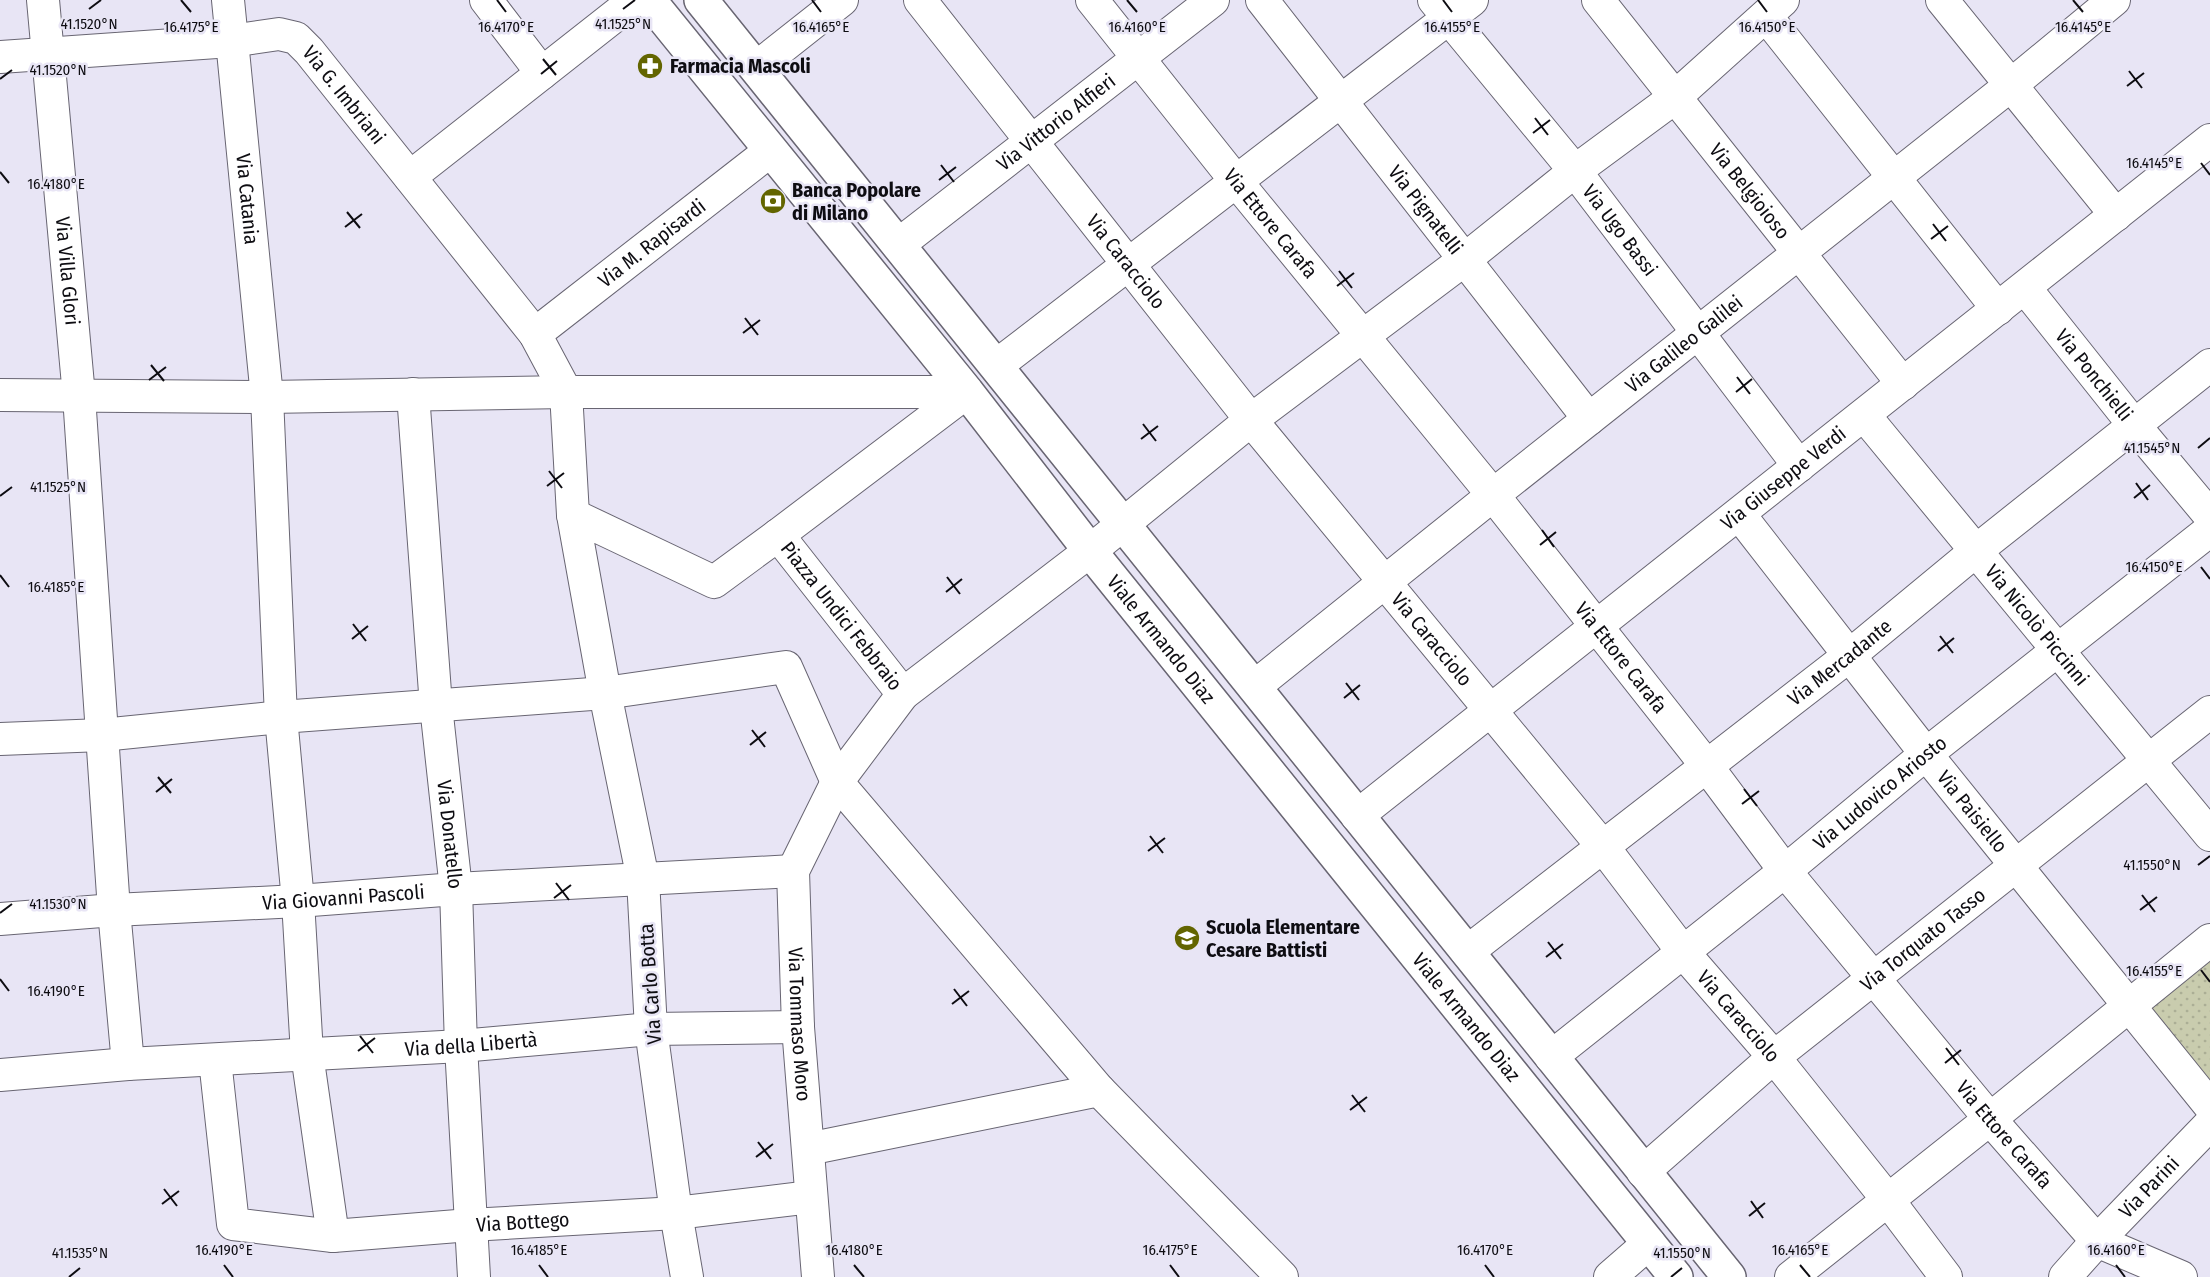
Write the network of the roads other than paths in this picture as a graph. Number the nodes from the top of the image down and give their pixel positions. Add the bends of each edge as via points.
1 (43, 0) edge
2 (228, 0) edge
3 (486, 0) edge
4 (635, 0) edge
5 (649, 0) edge
6 (701, 0) edge
7 (842, 0) edge
8 (920, 0) edge
9 (1092, 0) edge
10 (1213, 0) edge
11 (1262, 0) edge
12 (1598, 0) edge
13 (1942, 0) edge
14 (2114, 0) edge
15 (1451, 6) edge
16 (1775, 8) edge
17 (231, 41) junction
18 (48, 53) junction
19 (0, 57) edge
20 (1139, 58) junction
21 (756, 68) junction
22 (543, 73) junction
23 (2011, 85) junction
24 (1674, 98) junction
25 (1340, 102) junction
26 (1032, 141) junction
27 (2206, 150) edge
28 (770, 151) junction
29 (1575, 171) junction
30 (410, 177) junction
31 (1895, 177) junction
32 (1236, 181) junction
33 (2116, 215) junction
34 (898, 245) junction
35 (1799, 251) junction
36 (1464, 260) junction
37 (1128, 264) junction
38 (2025, 288) junction
39 (1998, 309) junction
40 (1699, 332) junction
41 (535, 334) junction
42 (1364, 335) junction
43 (2210, 365) edge
44 (996, 366) junction
45 (1903, 384) junction
46 (566, 392) junction
47 (967, 392) junction
48 (413, 394) junction
49 (0, 395) edge
50 (79, 396) junction
51 (267, 397) junction
52 (1864, 415) junction
53 (1589, 419) junction
54 (1251, 420) junction
55 (2134, 425) junction
56 (1799, 466) junction
57 (1492, 495) junction
58 (1739, 514) junction
59 (573, 515) junction
60 (2210, 516) edge
61 (1122, 525) junction
62 (2210, 530) edge
63 (778, 535) junction
64 (1977, 550) junction
65 (1090, 552) junction
66 (1384, 582) junction
67 (1597, 626) junction
68 (2059, 650) junction
69 (1850, 655) junction
70 (1254, 687) junction
71 (605, 693) junction
72 (903, 694) junction
73 (436, 706) junction
74 (1490, 710) junction
75 (2210, 712) edge
76 (281, 717) junction
77 (102, 735) junction
78 (0, 739) edge
79 (1926, 754) junction
80 (2149, 761) junction
81 (1706, 765) junction
82 (837, 782) junction
83 (1357, 816) junction
84 (2210, 835) edge
85 (1604, 848) junction
86 (2017, 865) junction
87 (793, 871) junction
88 (1785, 871) junction
89 (643, 879) junction
90 (456, 889) junction
91 (298, 901) junction
92 (114, 910) junction
93 (0, 919) edge
94 (2210, 940) edge
95 (1467, 952) junction
96 (1683, 952) junction
97 (1874, 979) junction
98 (2129, 1007) junction
99 (798, 1027) junction
100 (651, 1029) junction
101 (460, 1046) junction
102 (307, 1054) junction
103 (1551, 1058) junction
104 (1774, 1058) junction
105 (215, 1060) junction
106 (128, 1065) junction
107 (0, 1075) edge
108 (1099, 1090) junction
109 (2210, 1106) edge
110 (1990, 1119) junction
111 (2210, 1124) edge
112 (808, 1149) junction
113 (1643, 1172) junction
114 (811, 1197) junction
115 (1888, 1200) junction
116 (676, 1213) junction
117 (470, 1224) junction
118 (333, 1236) junction
119 (2097, 1241) junction
120 (1649, 1243) junction
121 (474, 1277) edge
122 (687, 1277) edge
123 (818, 1277) edge
124 (1282, 1277) edge
125 (1610, 1277) edge
126 (1676, 1277) edge
127 (1729, 1277) edge
128 (1791, 1277) edge
129 (1946, 1277) edge
130 (2065, 1277) edge
131 (2181, 1277) edge

1 - 18 street, Via Villa Glori
2 - 17 street, Via Catania
3 - 22 street
4 - 22 street
5 - 28 main road, Viale Armando Diaz
6 - 21 main road
7 - 21 street
8 - 26 street, Via Caracciolo
9 - 20 street, Via Ettore Carafa
10 - 20 street, Via Vittorio Alfieri
11 - 25 street, Via Pignatelli
12 - 24 street, Via Belgioioso
13 - 23 street
14 - 23 street, Via Galileo Galilei
15 - 25 street
15 - 29 street, Via Ugo Bassi
16 - 24 street
16 - 31 street
17 - 18 street, Via G. Imbriani
17 - 30 street, Via G. Imbriani via 279,34 296,38
17 - 51 street, Via Catania
18 - 19 street, Via G. Imbriani
18 - 50 street, Via Villa Glori
20 - 26 street, Via Vittorio Alfieri
20 - 32 street, Via Ettore Carafa
21 - 34 main road
22 - 30 street
23 - 31 street, Via Galileo Galilei
23 - 33 street
24 - 29 street
24 - 35 street, Via Belgioioso
25 - 32 street
25 - 36 street, Via Pignatelli
26 - 34 street, Via Vittorio Alfieri
26 - 37 street, Via Caracciolo
27 - 33 street, Via Giuseppe Verdi
28 - 41 street, Via M. Rapisardi
28 - 47 main road, Viale Armando Diaz
29 - 36 street
29 - 40 street, Via Ugo Bassi
30 - 41 street, Via G. Imbriani
31 - 35 street, Via Galileo Galilei
31 - 39 street
32 - 37 street
32 - 42 street, Via Ettore Carafa
33 - 38 street, Via Giuseppe Verdi
34 - 44 main road
35 - 40 street, Via Galileo Galilei
35 - 45 street, Via Belgioioso
36 - 42 street
36 - 53 street, Via Pignatelli
37 - 44 street
37 - 54 street, Via Caracciolo
38 - 39 street, Via Giuseppe Verdi
38 - 55 street, Via Ponchielli
39 - 45 street, Via Giuseppe Verdi
40 - 53 street, Via Galileo Galilei
40 - 56 street, Via Ugo Bassi
41 - 46 street, Via G. Imbriani
42 - 54 street
42 - 57 street, Via Ettore Carafa
43 - 55 street, Via Mercadante
44 - 61 main road
45 - 52 street, Via Giuseppe Verdi
46 - 47 street
46 - 48 street
46 - 59 street
47 - 63 street
47 - 65 main road, Viale Armando Diaz
48 - 51 street
48 - 73 street, Via Donatello
49 - 50 street
50 - 51 street
50 - 77 street, Via Villa Glori
51 - 76 street, Via Catania
52 - 56 street, Via Giuseppe Verdi
52 - 64 street, Via Nicolò Piccinni
53 - 57 street, Via Galileo Galilei
54 - 61 street
54 - 66 street, Via Caracciolo
55 - 60 street, Via Ponchielli
55 - 64 street, Via Mercadante
56 - 58 street, Via Giuseppe Verdi
57 - 66 street, Via Galileo Galilei
57 - 67 street, Via Ettore Carafa
58 - 67 street, Via Giuseppe Verdi
58 - 69 street, Via Paisiello
59 - 63 street, Piazza Undici Febbraio via 714,582
59 - 71 street
61 - 65 street
61 - 70 main road
62 - 68 street, Via Ludovico Ariosto
63 - 72 street, Piazza Undici Febbraio
64 - 68 street, Via Nicolò Piccinni
64 - 69 street, Via Mercadante
65 - 72 street
65 - 120 main road, Viale Armando Diaz
66 - 70 street, Via Galileo Galilei
66 - 74 street, Via Caracciolo
67 - 74 street, Via Giuseppe Verdi
67 - 81 street, Via Ettore Carafa
68 - 79 street, Via Ludovico Ariosto
68 - 80 street, Via Nicolò Piccinni
69 - 79 street, Via Paisiello
69 - 81 street, Via Mercadante
70 - 83 main road
71 - 73 street
71 - 82 street via 786,667
71 - 89 street, Via Carlo Botta
72 - 82 street, Piazza Undici Febbraio
73 - 76 street
73 - 90 street, Via Donatello
74 - 83 street, Via Giuseppe Verdi
74 - 85 street, Via Caracciolo
75 - 80 street, Via Torquato Tasso
76 - 77 street
76 - 91 street, Via Catania
77 - 78 street
77 - 92 street, Via Villa Glori
79 - 86 street, Via Paisiello
79 - 88 street, Via Ludovico Ariosto
80 - 84 street, Via Nicolò Piccinni
80 - 86 street, Via Torquato Tasso
81 - 85 street, Via Mercadante
81 - 88 street, Via Ettore Carafa
82 - 87 street, Via Tommaso Moro
82 - 108 street
83 - 95 main road
85 - 95 street, Via Mercadante
85 - 96 street, Via Caracciolo
86 - 97 street, Via Torquato Tasso
86 - 98 street, Via Paisiello
87 - 89 street, Via Giovanni Pascoli
87 - 99 street, Via Tommaso Moro
88 - 96 street, Via Ludovico Ariosto
88 - 97 street, Via Ettore Carafa
89 - 90 street, Via Giovanni Pascoli
89 - 100 street, Via Carlo Botta
90 - 91 street, Via Giovanni Pascoli
90 - 101 street, Via Donatello
91 - 92 street, Via Giovanni Pascoli
91 - 102 street, Via Catania
92 - 93 street, Via Giovanni Pascoli
92 - 106 street, Via Villa Glori
94 - 98 street
95 - 103 main road
96 - 103 street, Via Ludovico Ariosto
96 - 104 street, Via Caracciolo
97 - 104 street, Via Torquato Tasso
97 - 110 street, Via Ettore Carafa
98 - 109 street, Via Paisiello
98 - 110 street
99 - 100 street, Via della Libertà
99 - 112 street, Via Tommaso Moro
100 - 101 street, Via della Libertà
100 - 116 street, Via Carlo Botta
101 - 102 street, Via della Libertà
101 - 117 street, Via Donatello
102 - 105 street, Via della Libertà
102 - 118 street, Via Catania
103 - 113 main road
104 - 113 street, Via Torquato Tasso
104 - 115 street, Via Caracciolo
105 - 106 street, Via della Libertà
105 - 118 street, Via Bottego via 233,1224
106 - 107 street, Via della Libertà
108 - 112 street
108 - 124 street
110 - 115 street
110 - 119 street, Via Ettore Carafa
111 - 119 street, Via Parini
112 - 114 street, Via Tommaso Moro
113 - 127 main road
114 - 116 street, Via Bottego
114 - 123 street, Via Tommaso Moro
115 - 128 street
115 - 129 street, Via Caracciolo
116 - 117 street, Via Bottego
116 - 122 street, Via Carlo Botta
117 - 118 street, Via Bottego
117 - 121 street, Via Donatello
119 - 130 street, Via Parini
119 - 131 street, Via Ettore Carafa
120 - 125 street
120 - 126 main road, Viale Armando Diaz

